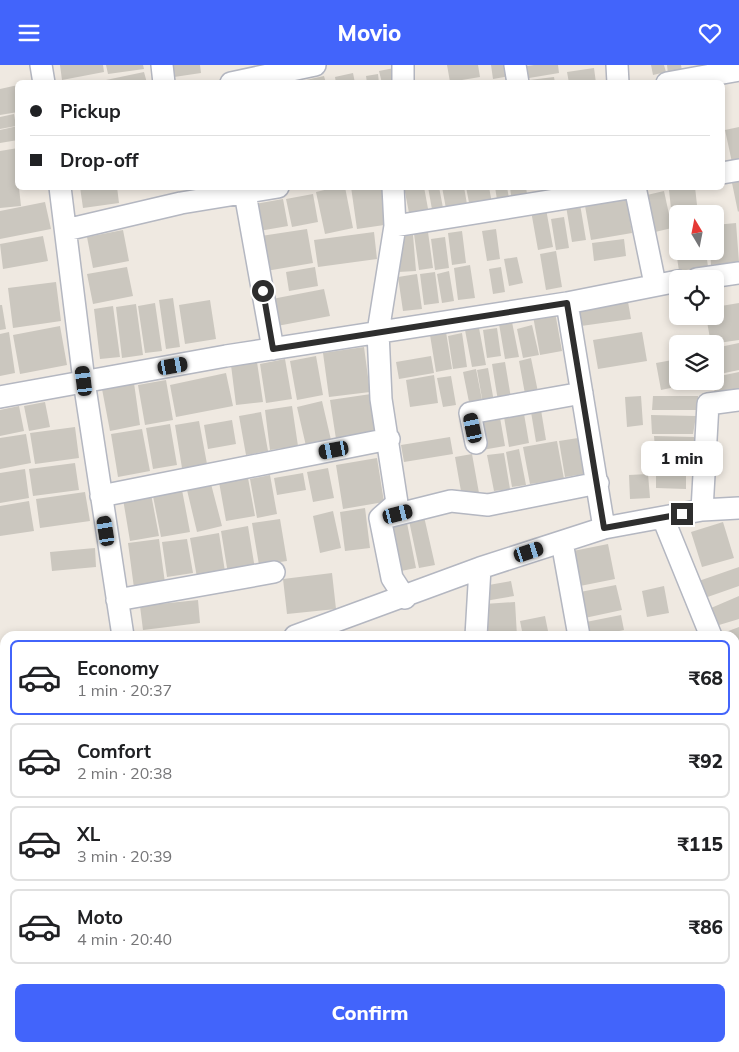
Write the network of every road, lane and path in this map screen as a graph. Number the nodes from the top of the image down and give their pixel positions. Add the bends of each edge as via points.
1 (41, 65) edge
2 (162, 65) edge
3 (315, 65) edge
4 (403, 65) edge
5 (515, 65) edge
6 (617, 65) edge
7 (739, 70) edge
8 (44, 80) edge
9 (164, 80) edge
10 (245, 80) edge
11 (403, 80) edge
12 (518, 80) edge
13 (618, 80) edge
14 (684, 80) edge
15 (739, 170) edge
16 (725, 172) edge
17 (60, 190) edge
18 (262, 190) edge
19 (393, 190) edge
20 (610, 190) edge
21 (635, 190) edge
22 (245, 193) junction
23 (180, 195) edge
24 (533, 196) edge
25 (395, 226) junction
26 (66, 230) junction
27 (739, 273) edge
28 (724, 275) edge
29 (669, 282) edge
30 (655, 284) junction
31 (567, 303) junction
32 (378, 332) junction
33 (273, 349) junction
34 (84, 381) junction
35 (582, 393) junction
36 (0, 397) edge
37 (739, 400) edge
38 (388, 439) junction
39 (476, 443) dead end
40 (598, 483) junction
41 (101, 496) junction
42 (739, 508) edge
43 (702, 510) junction
44 (380, 518) junction
45 (663, 518) junction
46 (604, 528) junction
47 (562, 541) junction
48 (480, 568) junction
49 (274, 572) dead end
50 (404, 598) junction
51 (117, 601) junction
52 (122, 631) edge
53 (309, 631) edge
54 (476, 631) edge
55 (578, 631) edge
56 (710, 631) edge

1 - 8 street
2 - 9 street
3 - 10 street
4 - 11 street
5 - 12 street
6 - 13 street
7 - 14 street
15 - 16 street
17 - 26 street
18 - 22 street
19 - 25 street
20 - 24 street
21 - 30 street
22 - 23 street
22 - 33 street
23 - 26 street
24 - 25 street
25 - 32 street
26 - 34 street
27 - 28 street
29 - 30 street
30 - 31 street
31 - 32 street
31 - 35 street
32 - 33 street
32 - 38 street via 381,399
33 - 34 street
34 - 36 street
34 - 41 street
35 - 39 street via 470,413
35 - 40 street
37 - 43 street via 708,404
38 - 41 street
38 - 44 street via 397,503
40 - 44 street via 488,505 451,501
40 - 46 street
41 - 51 street
42 - 43 street
43 - 45 street
44 - 50 street via 392,578
45 - 46 street
45 - 56 street
46 - 47 street
47 - 48 street
47 - 55 street
48 - 50 street
48 - 54 street
49 - 51 street
50 - 53 street
51 - 52 street

